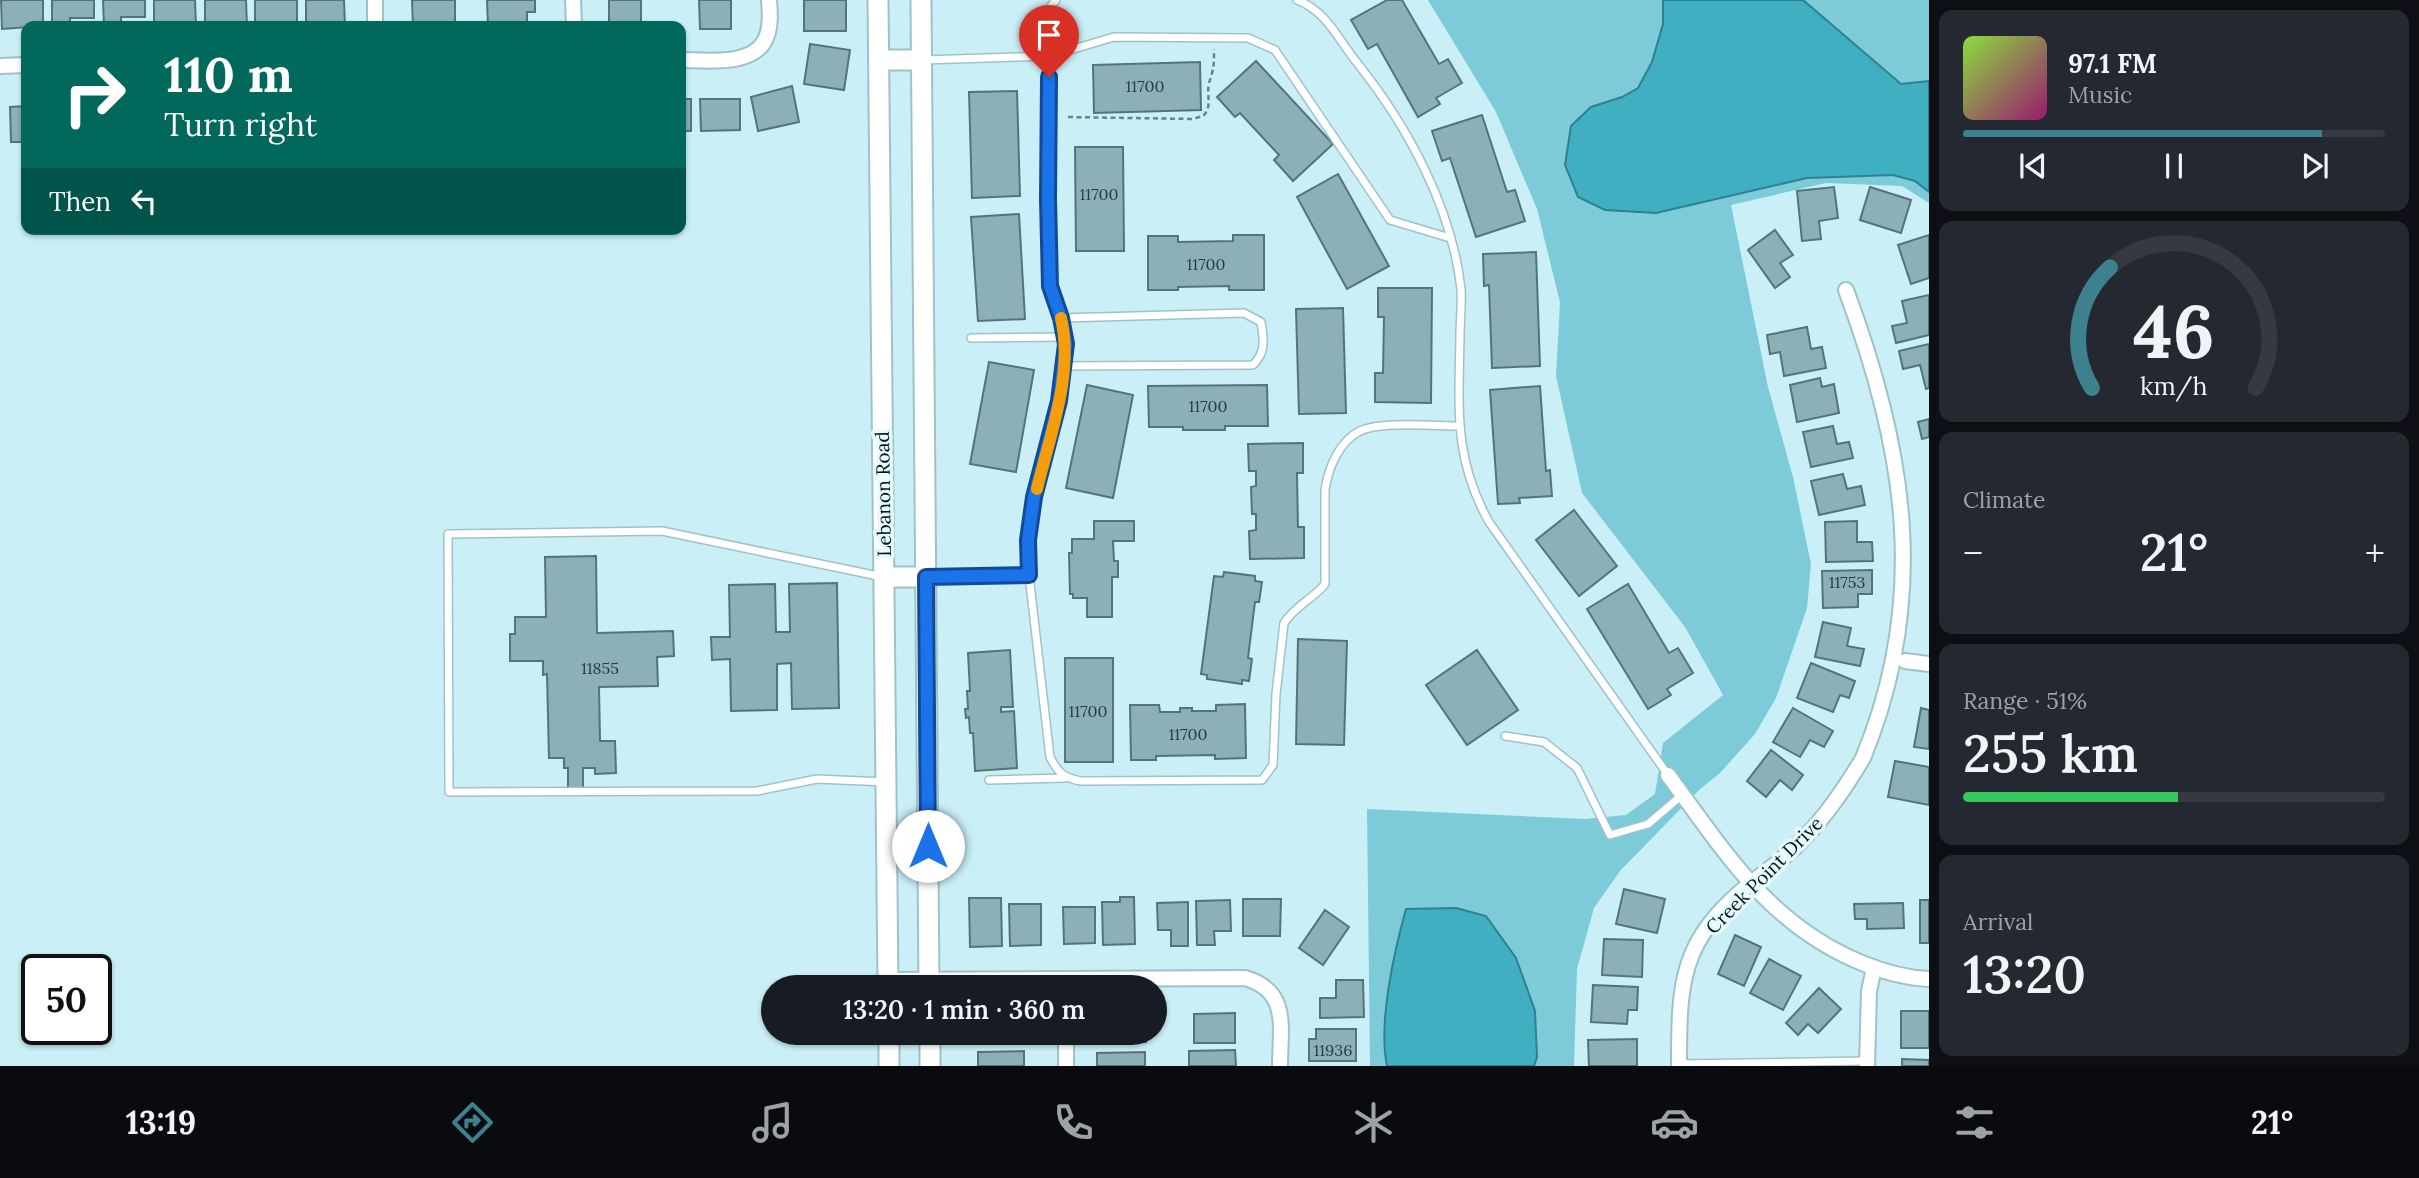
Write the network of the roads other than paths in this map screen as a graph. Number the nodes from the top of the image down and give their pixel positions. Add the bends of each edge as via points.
1 (375, 0) edge
2 (573, 0) edge
3 (769, 0) edge
4 (878, 0) edge
5 (921, 0) edge
6 (1056, 0) edge
7 (1297, 0) edge
8 (375, 21) edge
9 (574, 21) edge
10 (1050, 56) junction
11 (686, 60) edge
12 (879, 60) junction
13 (922, 60) junction
14 (0, 65) edge
15 (21, 65) edge
16 (1450, 238) junction
17 (1846, 290) dead end
18 (1061, 318) junction
19 (1065, 337) junction
20 (971, 338) dead end
21 (1064, 366) junction
22 (1459, 426) junction
23 (1029, 575) junction
24 (884, 577) junction
25 (926, 577) junction
26 (1905, 661) junction
27 (1929, 664) edge
28 (1505, 736) dead end
29 (1668, 775) joint
30 (1065, 778) junction
31 (989, 780) dead end
32 (886, 782) junction
33 (1682, 794) junction
34 (1750, 884) junction
35 (1874, 968) junction
36 (888, 975) edge
37 (929, 975) edge
38 (1929, 978) edge
39 (1167, 980) edge
40 (889, 1045) edge
41 (930, 1045) edge
42 (1066, 1045) edge
43 (1867, 1063) edge
44 (1679, 1065) edge
45 (889, 1066) edge
46 (930, 1066) edge
47 (1066, 1066) edge
48 (1280, 1066) edge

1 - 8 street
2 - 9 street
3 - 11 street via 770,26 761,47 750,55
4 - 12 main road, Lebanon Road
5 - 13 main road
6 - 10 lane via 1047,19
7 - 16 lane via 1328,22 1371,81 1426,172
10 - 13 lane
10 - 16 lane via 1114,37 1248,38 1275,50 1390,220
10 - 18 lane via 1050,286
12 - 13 main road
12 - 24 main road, Lebanon Road
13 - 25 main road
14 - 15 street
16 - 22 lane via 1461,291
17 - 26 street, Creek Point Drive via 1899,449 1911,513 1915,598
18 - 19 lane
18 - 21 lane via 1244,313 1261,323 1264,338 1264,349 1253,365
19 - 20 lane
19 - 21 lane
21 - 23 lane via 1034,497
22 - 29 lane via 1469,482 1489,522
22 - 30 lane via 1366,429 1350,439 1332,462 1325,490 1325,584 1284,623 1273,765 1262,780
23 - 25 lane
23 - 30 lane via 1050,757
24 - 25 main road
24 - 32 main road, Lebanon Road
24 - 32 lane via 662,531 448,534 449,792 757,791 817,779
25 - 37 main road
26 - 27 street
26 - 34 street, Creek Point Drive via 1888,710 1848,783 1791,852
28 - 33 lane via 1544,742 1577,768 1610,835 1648,824
29 - 33 street
30 - 31 lane
32 - 36 main road, Lebanon Road
33 - 34 street
34 - 35 street via 1816,940
34 - 44 street, Creek Point Drive via 1718,914 1691,955 1679,1005
35 - 38 street via 1908,978
35 - 43 street
39 - 48 street via 1245,978 1259,982 1278,1003
40 - 45 main road
41 - 46 main road
42 - 47 street
43 - 44 lane

